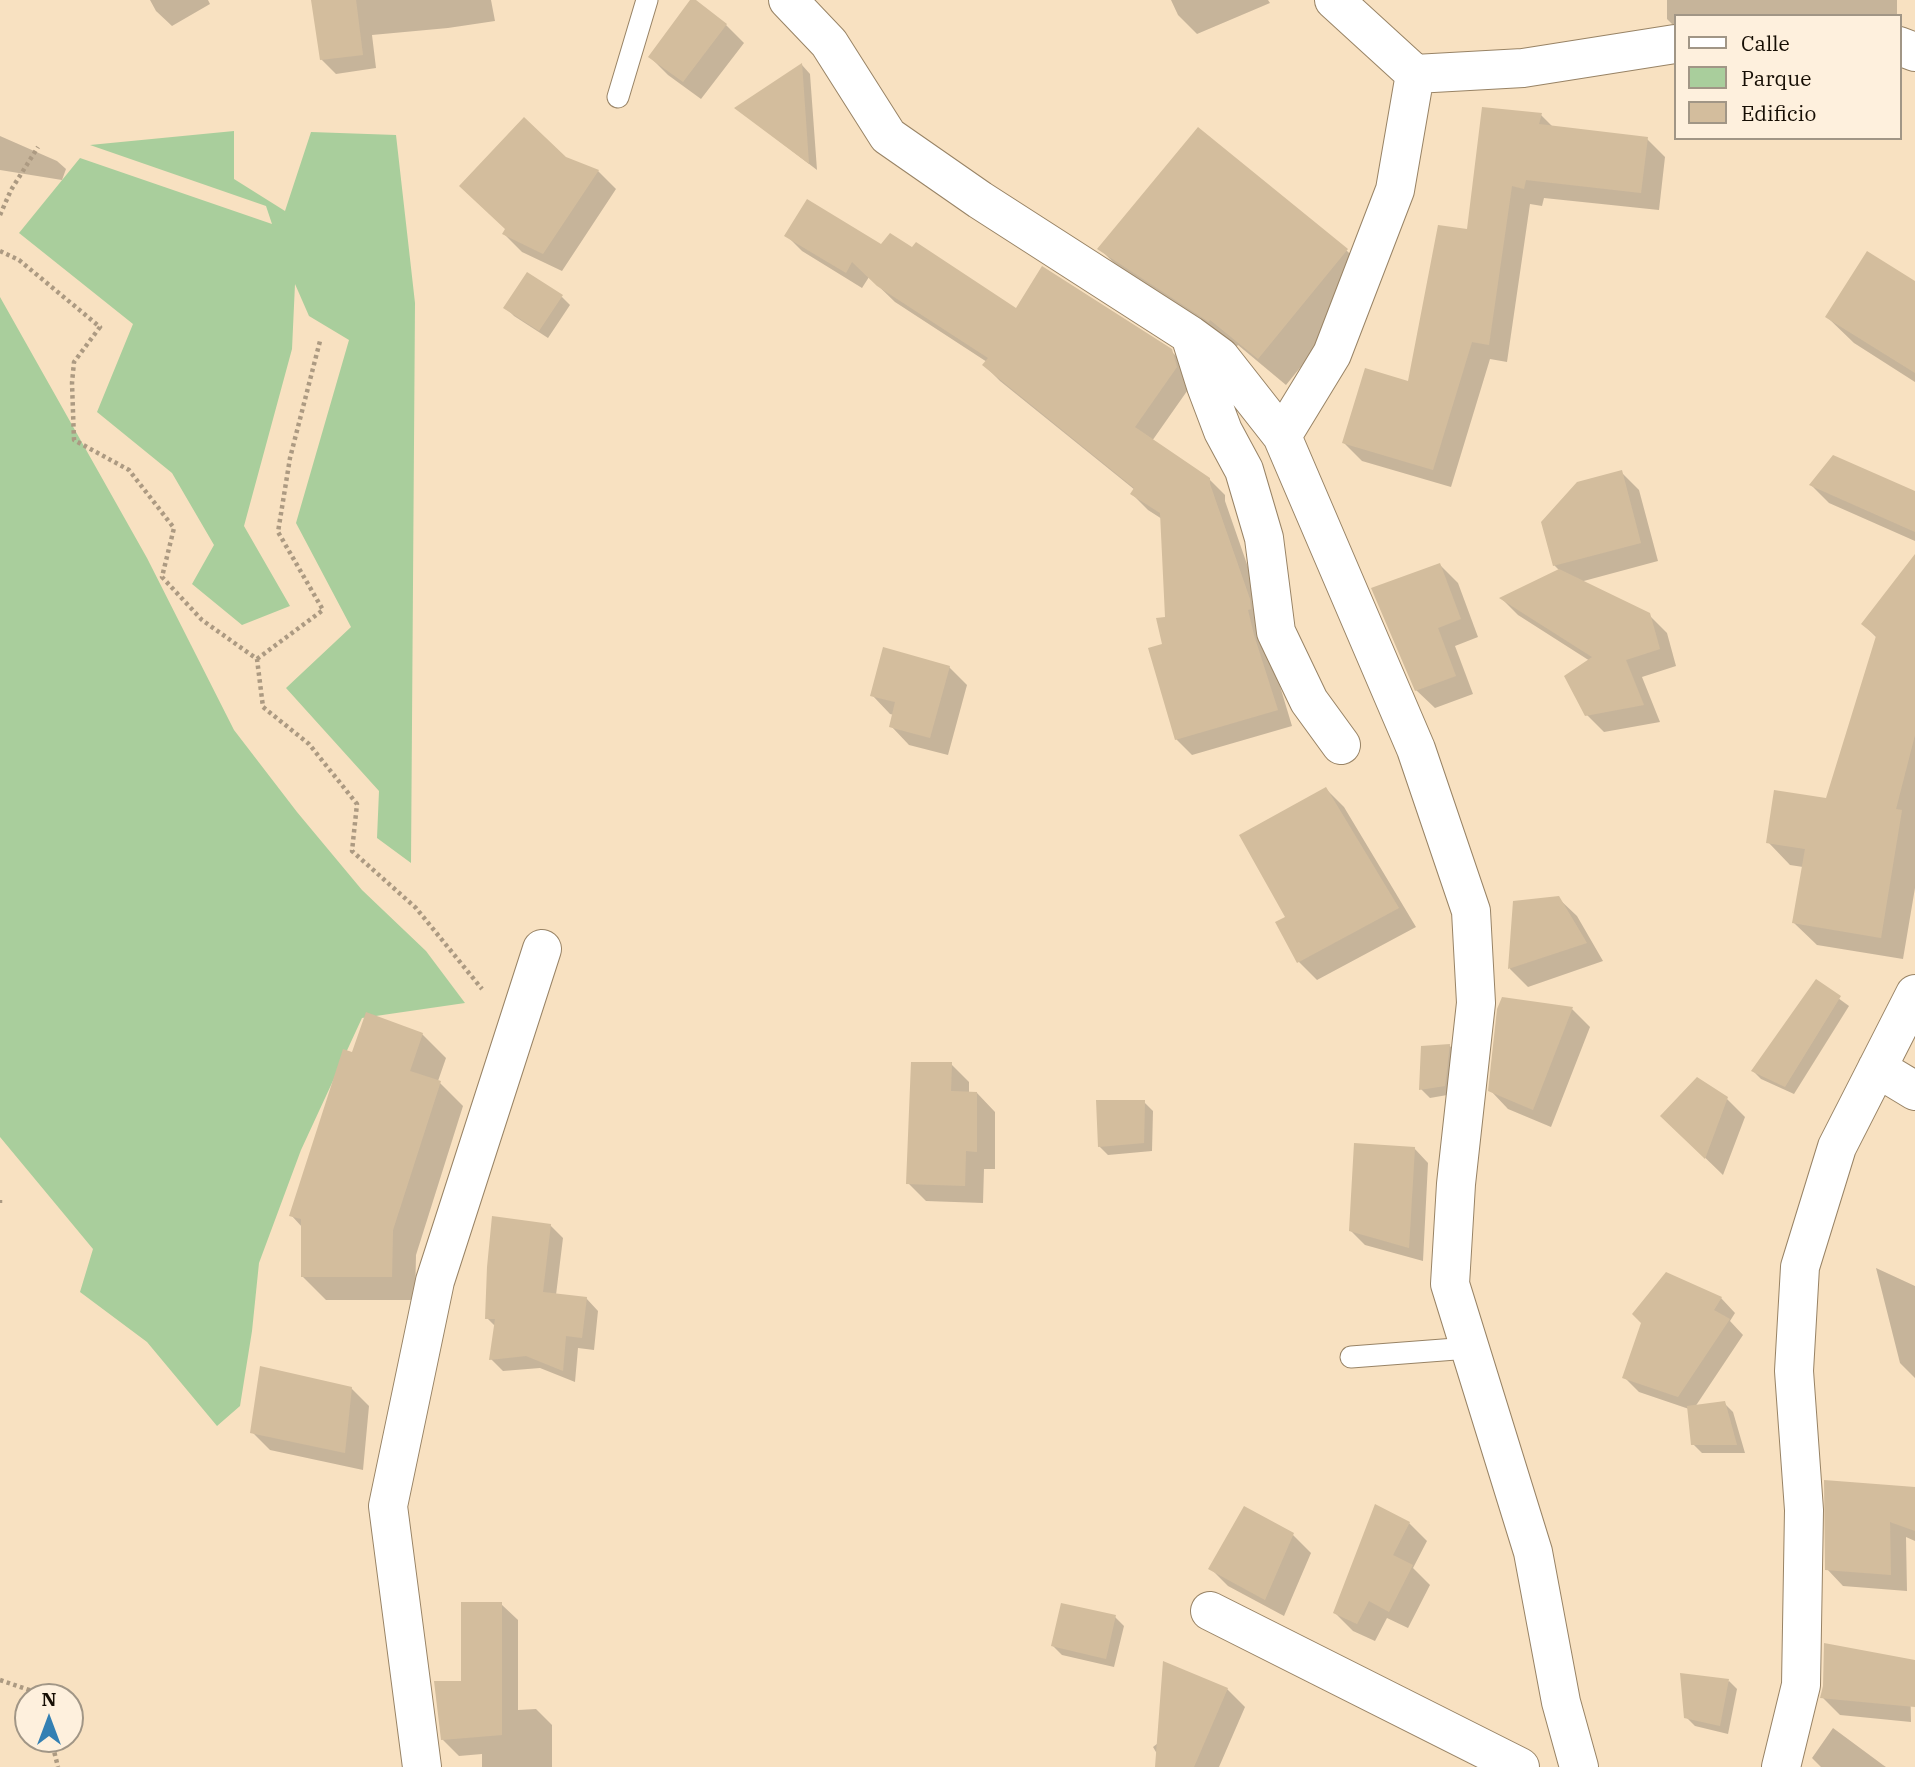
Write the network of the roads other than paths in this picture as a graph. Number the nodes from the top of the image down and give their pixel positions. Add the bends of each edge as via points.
1 (647, 0) edge
2 (788, 0) edge
3 (1334, 0) edge
4 (1674, 44) edge
5 (1415, 74) junction
6 (618, 97) dead end
7 (1191, 335) junction
8 (1282, 436) junction
9 (1341, 745) dead end
10 (542, 949) dead end
11 (1915, 995) edge
12 (1878, 1068) junction
13 (1915, 1091) edge
14 (1469, 1348) junction
15 (1351, 1357) dead end
16 (1210, 1611) dead end
17 (422, 1767) edge
18 (1520, 1767) edge
19 (1579, 1767) edge
20 (1781, 1767) edge

1 - 6 lane
2 - 7 street via 829,43 888,136
3 - 5 street
4 - 5 street via 1523,68
5 - 8 street via 1395,190 1332,354
7 - 8 street via 1220,356
7 - 9 street via 1223,431 1244,470 1264,538 1276,632 1309,701
8 - 14 street via 1416,749 1471,911 1476,1003 1450,1284
10 - 17 street via 435,1281 388,1506
11 - 12 street
12 - 13 street
12 - 20 street via 1837,1147 1800,1267 1794,1371 1804,1510 1801,1685
14 - 15 lane
14 - 19 street via 1533,1552 1561,1702
16 - 18 street

